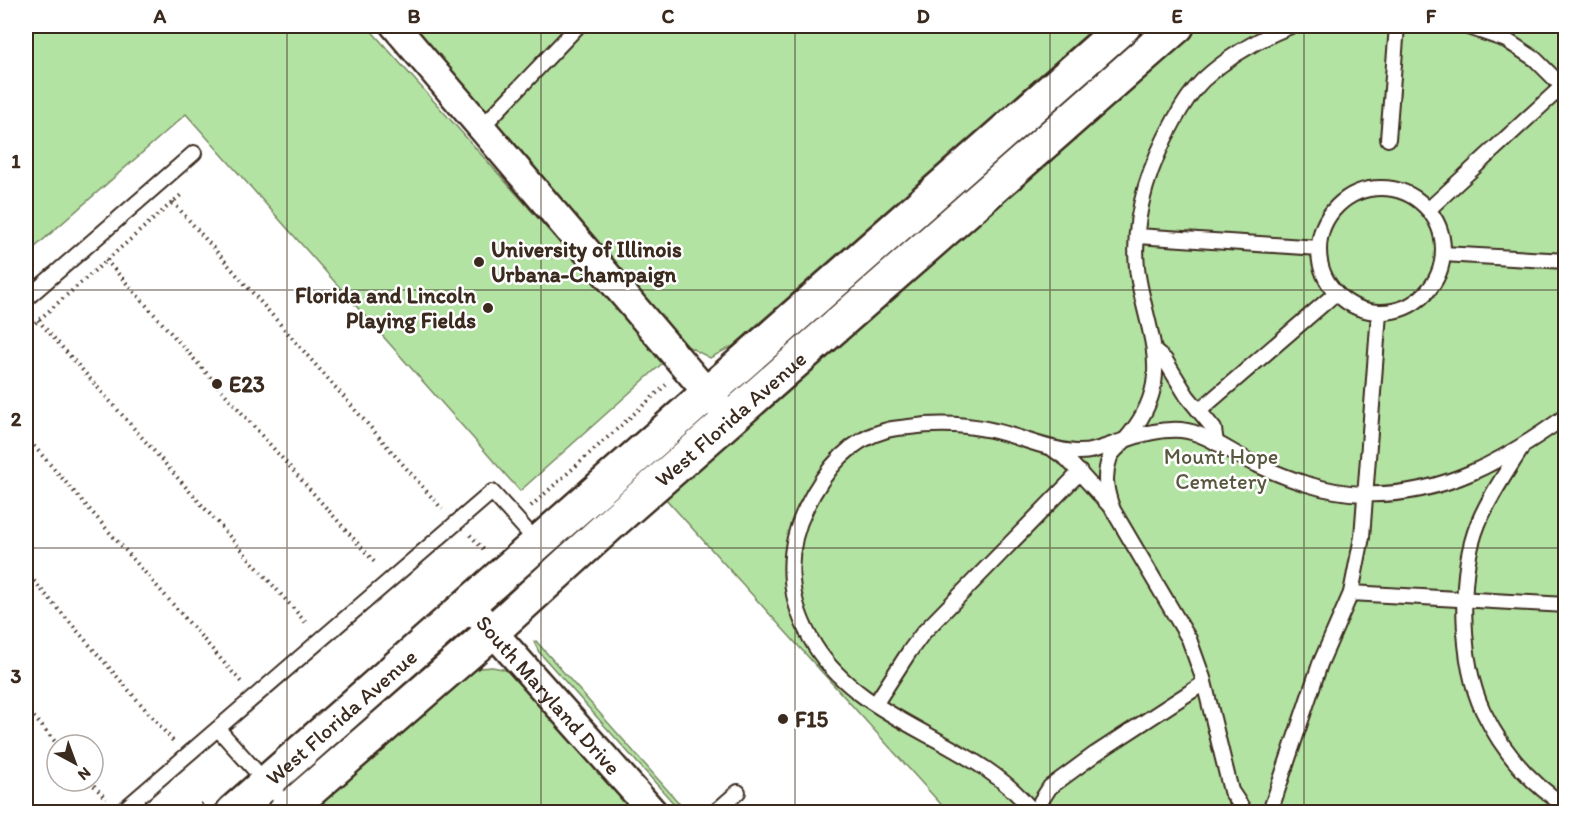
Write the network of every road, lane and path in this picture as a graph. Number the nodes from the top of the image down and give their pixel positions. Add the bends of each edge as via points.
1 (395, 26) edge
2 (578, 26) edge
3 (1124, 26) edge
4 (1177, 26) edge
5 (1291, 26) edge
6 (1397, 26) edge
7 (1466, 26) edge
8 (1565, 86) edge
9 (482, 127) junction
10 (1388, 139) dead end
11 (194, 153) dead end
12 (187, 189) dead end
13 (173, 202) junction
14 (1429, 209) junction
15 (1137, 236) junction
16 (1319, 248) junction
17 (1443, 254) junction
18 (106, 260) junction
19 (1566, 261) edge
20 (1336, 293) junction
21 (26, 299) edge
22 (1379, 313) junction
23 (38, 320) junction
24 (26, 331) edge
25 (1154, 351) junction
26 (664, 387) dead end
27 (707, 393) junction
28 (1200, 411) junction
29 (1566, 416) edge
30 (730, 419) junction
31 (26, 437) edge
32 (1126, 439) junction
33 (1216, 443) junction
34 (1047, 446) junction
35 (1522, 447) junction
36 (1080, 472) junction
37 (1365, 494) junction
38 (538, 499) dead end
39 (442, 509) dead end
40 (1113, 510) junction
41 (537, 543) junction
42 (377, 565) dead end
43 (26, 572) edge
44 (1351, 593) junction
45 (1464, 599) junction
46 (469, 605) junction
47 (1566, 605) edge
48 (308, 626) dead end
49 (492, 632) junction
50 (242, 682) dead end
51 (1204, 683) junction
52 (876, 703) junction
53 (26, 708) edge
54 (218, 729) junction
55 (48, 733) edge
56 (174, 742) dead end
57 (267, 783) junction
58 (738, 792) dead end
59 (101, 793) edge
60 (107, 799) dead end
61 (1566, 806) edge
62 (287, 810) edge
63 (121, 813) edge
64 (233, 813) edge
65 (653, 813) edge
66 (715, 813) edge
67 (1035, 813) edge
68 (1245, 813) edge
69 (1270, 813) edge

1 - 9 street
2 - 9 lane
3 - 27 main road, West Florida Avenue
4 - 30 main road, West Florida Avenue
5 - 15 lane via 1234,54 1186,99 1148,178
6 - 10 lane
7 - 8 lane via 1506,40
8 - 14 lane
9 - 27 street
11 - 21 lane
12 - 13 path
13 - 18 path
13 - 39 path
14 - 16 lane via 1413,195 1393,188 1353,194 1325,222
14 - 17 lane via 1440,226
15 - 16 lane
15 - 25 lane via 1138,278
16 - 20 lane via 1327,282
17 - 19 lane
17 - 22 lane via 1433,286 1418,301 1400,310
18 - 23 path
18 - 42 path
20 - 22 lane via 1358,309
20 - 28 lane
22 - 37 lane
23 - 24 path
23 - 48 path
25 - 28 lane via 1165,360
25 - 32 lane via 1155,375 1150,398
26 - 38 path
27 - 30 street
27 - 41 main road, West Florida Avenue
28 - 33 lane via 1214,429
29 - 35 lane
30 - 49 main road, West Florida Avenue
31 - 50 path
32 - 33 lane via 1182,430
32 - 34 lane via 1080,452
32 - 40 lane via 1111,455 1106,478
33 - 37 lane via 1290,478 1333,491
34 - 36 lane
34 - 52 lane via 961,425 885,430 866,438 841,457 818,484 795,537 791,566 800,622 842,679
35 - 37 lane via 1448,482 1411,491
35 - 45 lane via 1478,525 1467,564
36 - 40 lane
36 - 52 lane via 923,633
37 - 44 lane via 1362,537
40 - 51 lane via 1189,639
41 - 46 main road, West Florida Avenue
41 - 54 lane via 492,492
43 - 56 path
44 - 45 lane
44 - 69 lane via 1320,664
45 - 47 lane
45 - 61 lane via 1471,673 1483,710 1520,768
46 - 49 street, South Maryland Drive
46 - 57 main road, West Florida Avenue
49 - 62 main road, West Florida Avenue
49 - 65 street, South Maryland Drive
51 - 67 lane via 1050,787
51 - 68 lane via 1231,791
52 - 67 lane via 992,773
53 - 55 path
54 - 57 lane
54 - 63 lane
57 - 62 lane
57 - 64 main road, West Florida Avenue
58 - 66 lane
59 - 60 path

